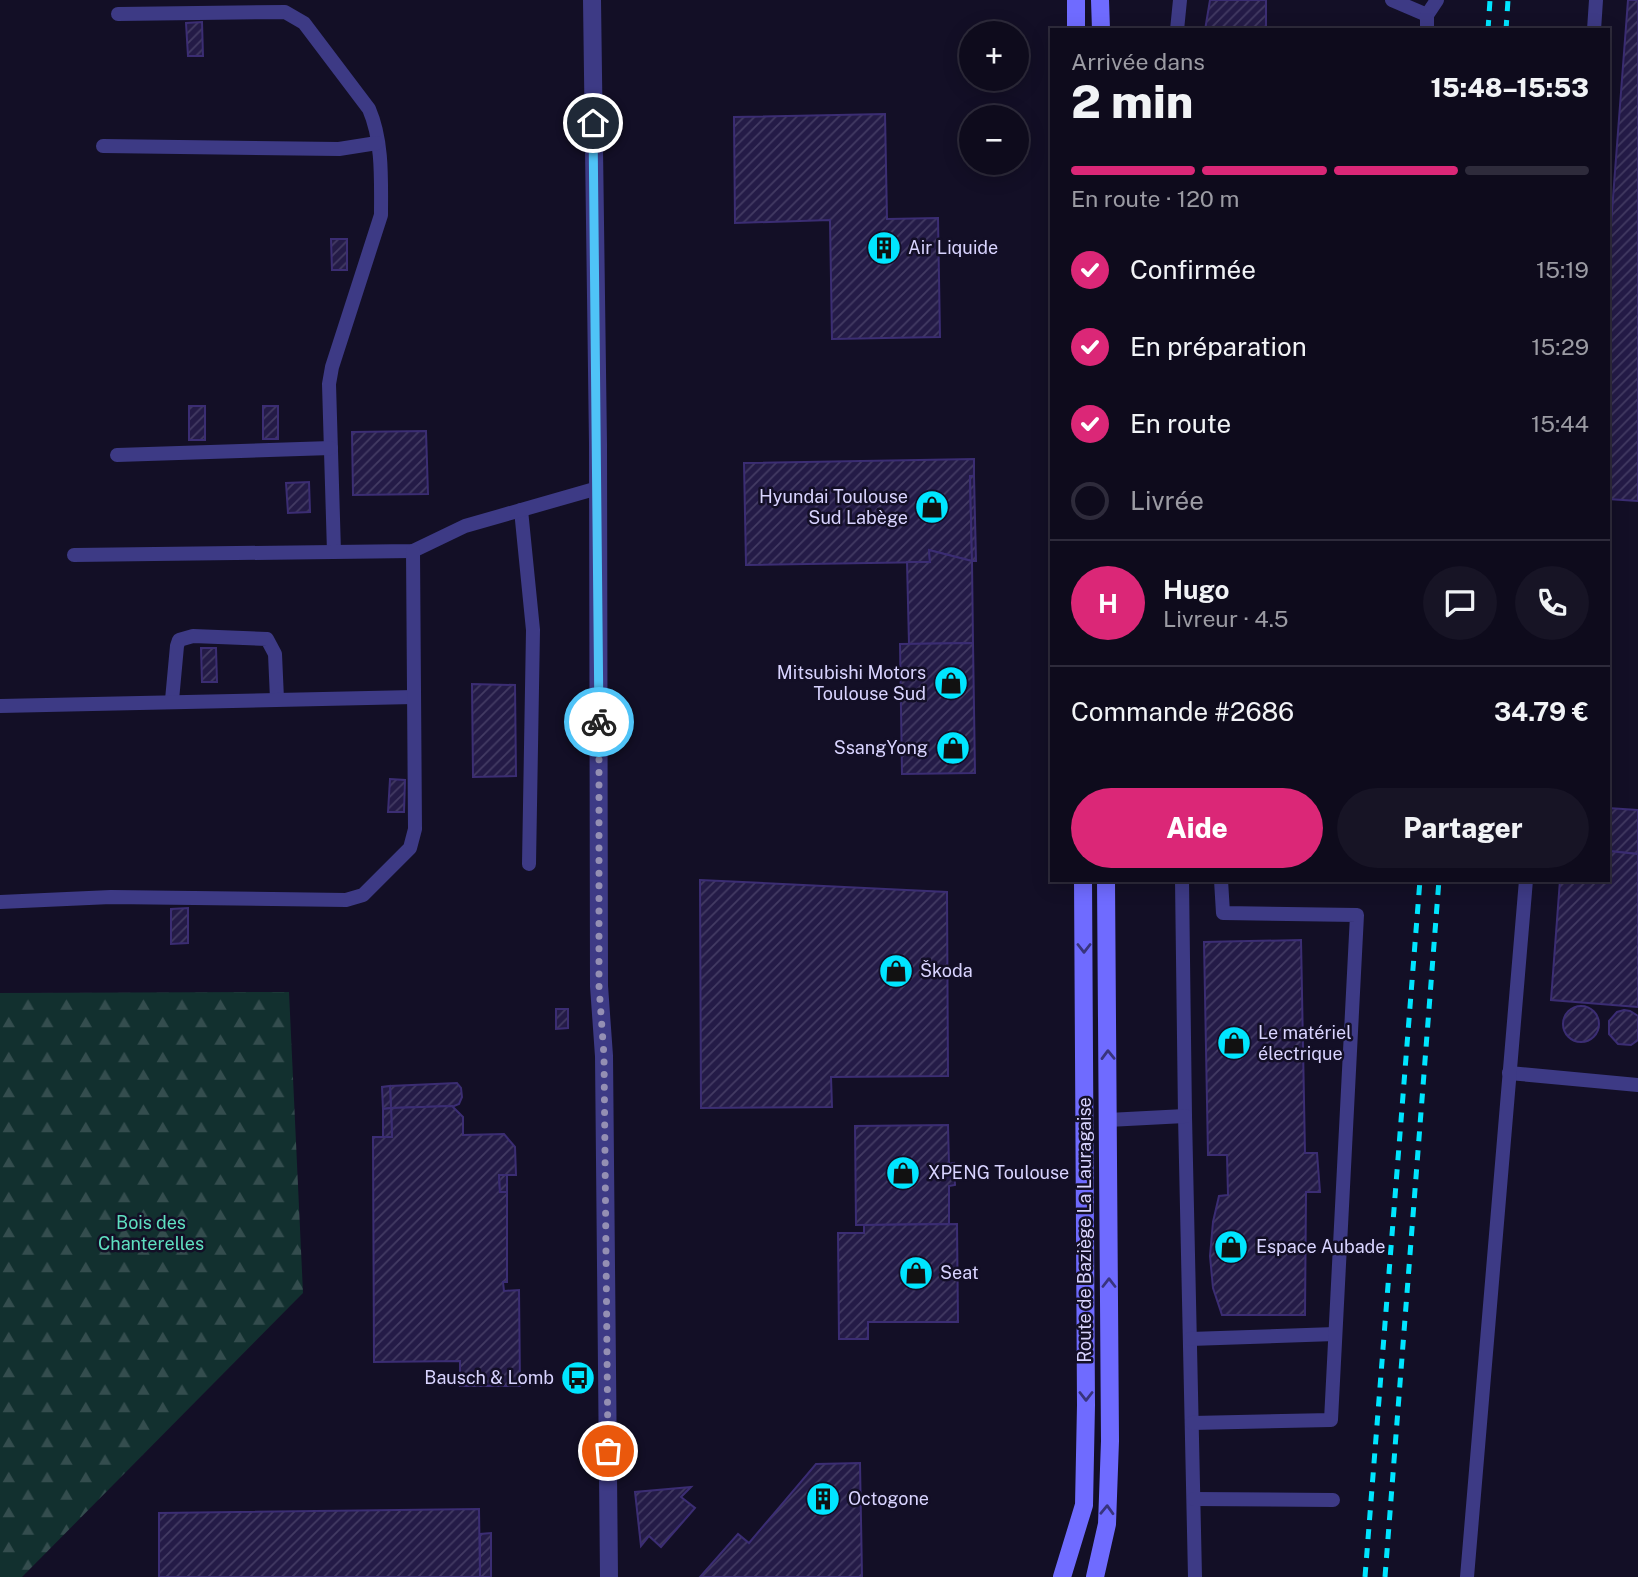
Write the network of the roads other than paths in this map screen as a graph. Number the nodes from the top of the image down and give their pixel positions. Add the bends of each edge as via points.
1 (592, 0) edge
2 (1076, 0) edge
3 (1100, 0) edge
4 (1180, 0) edge
5 (1392, 0) edge
6 (1437, 0) edge
7 (1596, 0) edge
8 (118, 14) dead end
9 (1427, 22) edge
10 (1076, 28) edge
11 (1101, 28) edge
12 (1177, 28) edge
13 (1594, 28) edge
14 (377, 143) junction
15 (103, 146) dead end
16 (331, 449) junction
17 (117, 455) dead end
18 (598, 488) junction
19 (521, 510) junction
20 (413, 551) junction
21 (334, 552) junction
22 (74, 555) dead end
23 (414, 697) junction
24 (277, 699) junction
25 (172, 700) junction
26 (0, 706) edge
27 (529, 864) dead end
28 (1083, 882) edge
29 (1106, 882) edge
30 (1182, 882) edge
31 (1221, 882) edge
32 (1526, 882) edge
33 (0, 902) edge
34 (1509, 1073) junction
35 (1638, 1085) edge
36 (1185, 1116) junction
37 (1108, 1120) junction
38 (1335, 1334) junction
39 (1190, 1339) junction
40 (1192, 1423) junction
41 (1194, 1499) junction
42 (1333, 1500) dead end
43 (609, 1577) edge
44 (1062, 1577) edge
45 (1095, 1577) edge
46 (1195, 1577) edge
47 (1467, 1577) edge

1 - 18 street
2 - 10 main road
3 - 11 main road
4 - 12 lane
5 - 9 lane
6 - 9 lane
7 - 13 lane
8 - 14 lane via 285,12 304,23 369,109
14 - 15 lane via 339,149
14 - 16 lane via 381,215 332,367
16 - 17 lane
16 - 21 lane
18 - 19 lane
18 - 43 street via 599,986 604,1056
19 - 20 lane via 465,526
19 - 27 lane via 533,630
20 - 21 lane
20 - 23 lane
21 - 22 lane
23 - 24 lane
23 - 33 lane via 415,830 410,848 363,895 346,900 111,897
24 - 25 lane
24 - 25 lane via 275,654 267,639 193,636 177,646
25 - 26 lane
28 -> 44 main road, Route de Baziège La Lauragaise via 1084,1505
37 -> 29 main road, Route de Baziège La Lauragaise
30 - 36 lane
31 - 38 lane via 1223,913 1357,915
32 - 34 lane
34 - 35 lane
34 - 47 lane
36 - 37 lane
36 - 39 lane
45 -> 37 main road, Route de Baziège La Lauragaise via 1107,1524 1110,1441
38 - 39 lane
38 - 40 lane via 1331,1420
39 - 40 lane
40 - 41 lane
41 - 42 lane
41 - 46 lane

